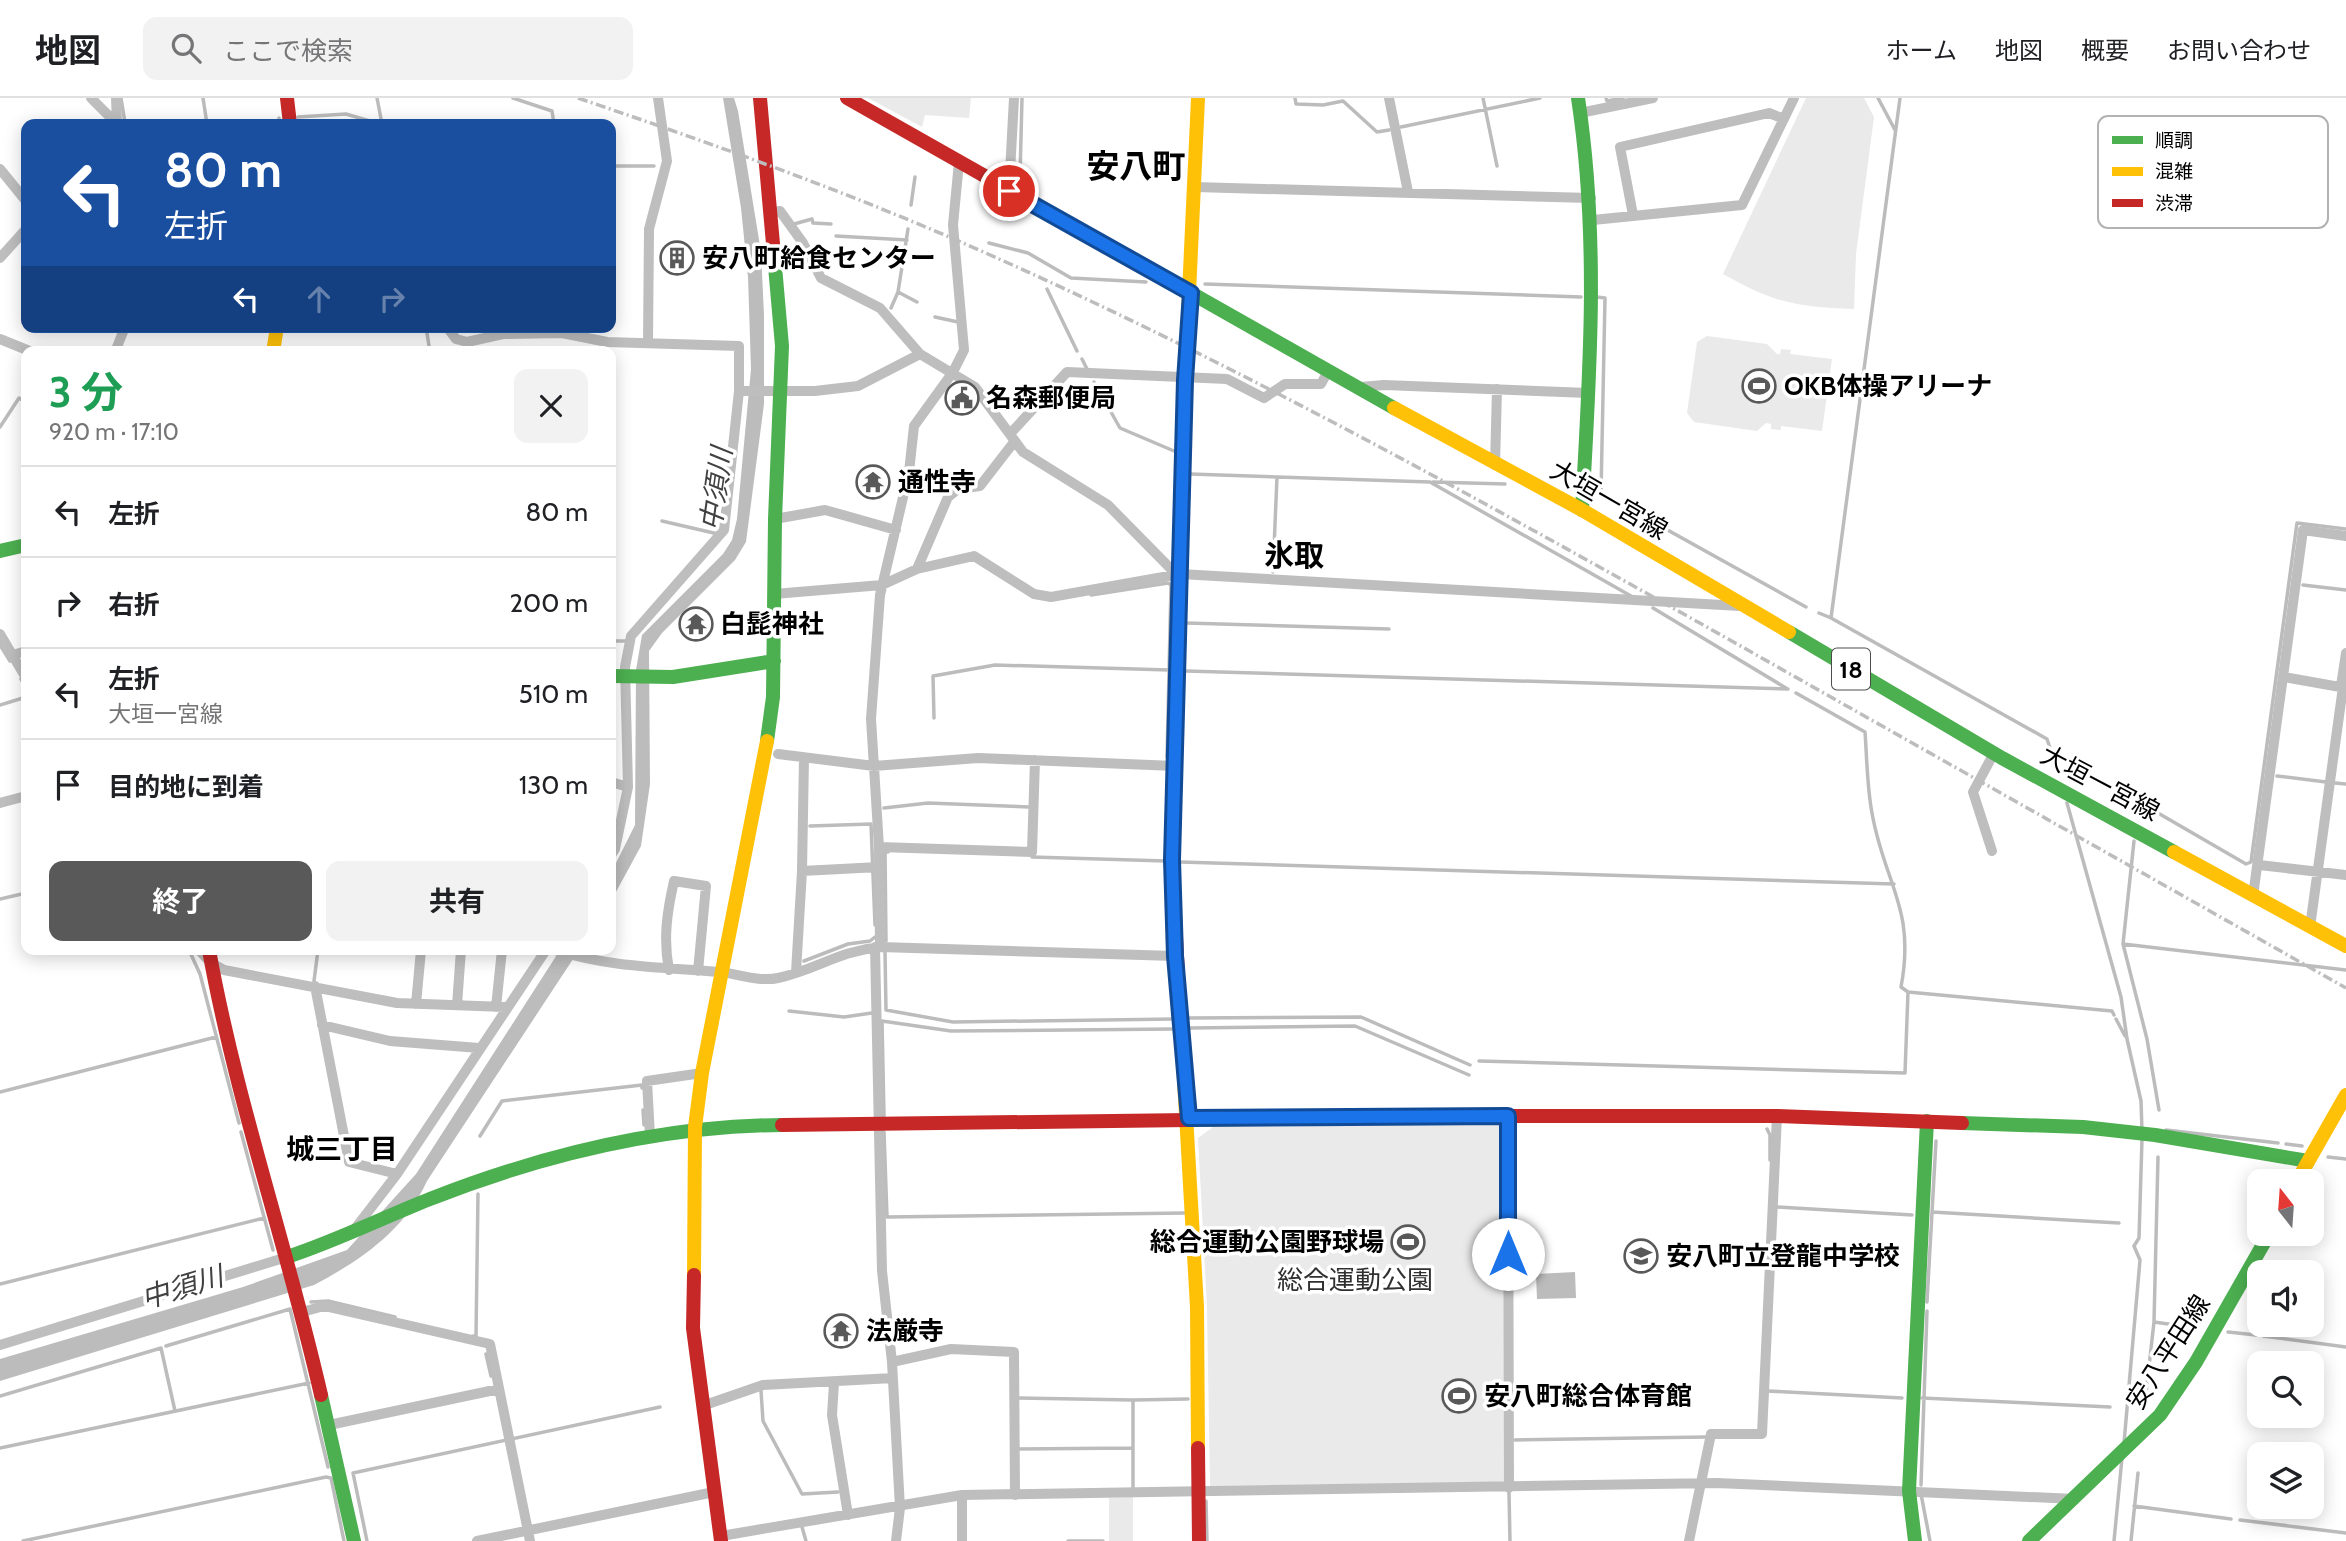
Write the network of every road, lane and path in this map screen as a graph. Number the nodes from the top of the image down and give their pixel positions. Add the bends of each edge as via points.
1 (91, 98) edge
2 (116, 98) edge
3 (287, 98) edge
4 (658, 98) edge
5 (760, 98) edge
6 (847, 98) edge
7 (1014, 98) edge
8 (1198, 98) edge
9 (1389, 98) edge
10 (1578, 98) edge
11 (1653, 98) edge
12 (1794, 98) edge
13 (1580, 113) junction
14 (112, 119) edge
15 (117, 119) edge
16 (289, 119) edge
17 (1784, 119) junction
18 (959, 162) junction
19 (0, 169) edge
20 (1195, 187) junction
21 (1009, 191) junction
22 (1408, 192) junction
23 (21, 195) edge
24 (1591, 198) junction
25 (772, 212) junction
26 (1633, 215) junction
27 (1593, 220) junction
28 (21, 235) edge
29 (0, 258) edge
30 (1191, 293) junction
31 (453, 333) edge
32 (495, 333) edge
33 (562, 333) edge
34 (0, 339) edge
35 (648, 343) junction
36 (21, 348) edge
37 (920, 355) junction
38 (1328, 370) junction
39 (953, 372) junction
40 (1185, 380) junction
41 (1360, 387) junction
42 (1497, 389) junction
43 (741, 391) junction
44 (774, 391) junction
45 (1588, 393) junction
46 (1012, 438) junction
47 (1495, 465) junction
48 (1583, 510) junction
49 (775, 519) junction
50 (896, 530) junction
51 (2346, 536) edge
52 (21, 545) edge
53 (0, 551) edge
54 (917, 569) junction
55 (1180, 574) junction
56 (882, 584) junction
57 (774, 594) junction
58 (1741, 606) junction
59 (0, 634) edge
60 (21, 653) edge
61 (2346, 653) edge
62 (13, 655) junction
63 (774, 661) junction
64 (21, 669) edge
65 (2284, 677) junction
66 (619, 678) edge
67 (2343, 687) edge
68 (771, 725) junction
69 (1994, 753) junction
70 (778, 754) junction
71 (804, 758) junction
72 (1035, 760) junction
73 (874, 766) junction
74 (1175, 766) junction
75 (762, 769) junction
76 (616, 783) edge
77 (628, 787) junction
78 (21, 797) edge
79 (0, 803) edge
80 (616, 844) edge
81 (879, 847) junction
82 (1992, 851) dead end
83 (2259, 865) junction
84 (879, 867) junction
85 (802, 871) junction
86 (2318, 872) junction
87 (2346, 875) edge
88 (2253, 897) junction
89 (2310, 927) junction
90 (2346, 946) edge
91 (877, 947) junction
92 (421, 955) edge
93 (461, 955) edge
94 (502, 955) edge
95 (542, 955) edge
96 (572, 955) edge
97 (1175, 956) junction
98 (210, 957) edge
99 (668, 970) junction
100 (698, 971) junction
101 (721, 972) junction
102 (796, 972) junction
103 (315, 986) junction
104 (416, 1004) junction
105 (457, 1005) junction
106 (501, 1007) junction
107 (322, 1025) junction
108 (479, 1048) junction
109 (702, 1073) junction
110 (2346, 1095) edge
111 (1508, 1116) junction
112 (1777, 1116) junction
113 (1189, 1118) junction
114 (1927, 1121) junction
115 (879, 1123) junction
116 (695, 1127) junction
117 (650, 1136) junction
118 (2308, 1161) junction
119 (2304, 1169) edge
120 (397, 1174) junction
121 (382, 1197) junction
122 (392, 1216) junction
123 (350, 1234) junction
124 (2262, 1246) edge
125 (288, 1262) junction
126 (302, 1312) junction
127 (0, 1345) edge
128 (892, 1362) junction
129 (893, 1378) junction
130 (834, 1383) junction
131 (499, 1389) junction
132 (702, 1406) junction
133 (329, 1425) junction
134 (1701, 1485) junction
135 (1509, 1488) junction
136 (1909, 1491) junction
137 (714, 1492) junction
138 (1200, 1492) junction
139 (962, 1495) junction
140 (1014, 1495) junction
141 (2075, 1499) junction
142 (900, 1508) junction
143 (848, 1515) junction
144 (529, 1536) edge
145 (721, 1538) edge
146 (354, 1541) edge
147 (477, 1541) edge
148 (896, 1541) edge
149 (962, 1541) edge
150 (1199, 1541) edge
151 (1689, 1541) edge
152 (1916, 1541) edge
153 (2029, 1541) edge

1 - 14 street
2 - 15 street
3 - 16 street
4 - 35 street via 667,161 649,229
5 - 25 street
6 - 18 street, 大垣一宮線 / 18
7 - 21 street
8 - 20 street
9 - 22 street
10 - 13 street
11 - 13 street
12 - 17 street
13 - 24 street
17 - 26 street via 1742,205
17 - 26 street via 1769,113 1619,147
18 - 21 street, 大垣一宮線 / 18
18 - 39 street via 953,225 964,350
19 - 23 street
20 - 22 street
20 - 30 street
21 - 30 street, 大垣一宮線 / 18
22 - 24 street
24 - 27 street
25 - 37 street via 780,211 821,278 880,308
25 - 44 street via 782,346
26 - 27 street
27 - 45 street
28 - 29 street
30 - 38 street, 大垣一宮線 / 18
30 - 40 street
31 - 32 street via 461,342
33 - 35 street via 607,342
34 - 36 street
35 - 43 street via 739,346
37 - 39 street
37 - 44 street via 858,386
38 - 40 street via 1321,384 1285,384 1264,398 1227,379
38 - 41 street, 大垣一宮線 / 18
39 - 46 street via 975,387
39 - 50 street via 914,426
40 - 46 street via 1067,372
40 - 55 street
41 - 42 street
41 - 47 street, 大垣一宮線 / 18
42 - 45 street
42 - 47 street
43 - 44 street
43 - 66 street via 724,530 631,636
44 - 49 street
45 - 48 street
46 - 54 street via 980,486 958,489 948,497
46 - 55 street via 1023,452 1108,505
47 - 48 street, 大垣一宮線 / 18
48 - 58 street, 大垣一宮線 / 18
49 - 50 street via 825,510
49 - 57 street
50 - 56 street
51 - 65 street via 2303,530
52 - 53 street
54 - 55 street via 974,556 1034,594 1051,597
54 - 56 street
55 - 58 street
55 - 74 street
56 - 57 street
56 - 73 street via 872,687
57 - 63 street
58 - 69 street, 大垣一宮線 / 18
59 - 62 street
60 - 62 street
61 - 67 street
62 - 64 street
63 - 66 street via 685,678
63 - 68 street
65 - 67 street
65 - 83 street
66 - 77 street
67 - 86 street
68 - 70 street
68 - 75 street
69 - 82 street via 1973,792
69 - 88 street, 大垣一宮線 / 18
70 - 71 street
70 - 75 street
71 - 73 street
71 - 85 street
72 - 73 street via 978,758
72 - 74 street
72 - 81 street via 1032,852
73 - 81 street
74 - 97 street
75 - 101 street
76 - 77 street
77 - 80 street
78 - 79 street
81 - 84 street
83 - 86 street
83 - 88 street
84 - 85 street
84 - 91 street
85 - 102 street
86 - 87 street
86 - 89 street
88 - 89 street, 大垣一宮線 / 18
89 - 90 street, 大垣一宮線 / 18
91 - 97 street
91 - 102 street via 851,950
91 - 115 street
92 - 104 street
93 - 105 street
94 - 106 street
95 - 106 street
96 - 99 street via 620,967
97 - 113 street
98 - 103 street via 224,970
98 - 125 street
99 - 100 street
99 - 100 street via 666,917 674,881 706,886
100 - 101 street
101 - 102 street via 762,979
101 - 109 street
103 - 104 street
103 - 107 street
104 - 105 street
105 - 106 street
106 - 108 street
107 - 108 street via 390,1041
107 - 120 street via 349,1162
108 - 120 street
109 - 116 street
109 - 117 street via 647,1081
110 - 118 street
111 - 112 street
111 - 113 street
111 - 135 street
112 - 114 street
112 - 134 street via 1762,1434 1712,1434
113 - 115 street
113 - 138 street
114 - 118 street via 2012,1122 2129,1132
114 - 136 street
115 - 116 street
115 - 128 street via 882,1271
116 - 117 street
116 - 132 street via 693,1328
117 - 122 street via 563,1155 462,1187
118 - 119 street
120 - 121 street
121 - 122 street
121 - 123 street
122 - 123 street
123 - 125 street
124 - 141 street, 安八平田線 via 2174,1396 2139,1439
125 - 126 street
125 - 127 street
126 - 131 street via 324,1306 490,1344
126 - 133 street
128 - 129 street
128 - 140 street via 951,1349 1014,1352
129 - 130 street
129 - 142 street
130 - 132 street via 763,1385
130 - 143 street via 832,1415
131 - 133 street
131 - 144 street
132 - 137 street
133 - 146 street
134 - 135 street
134 - 136 street
134 - 151 street
135 - 138 street
136 - 141 street
136 - 152 street
137 - 144 street
137 - 145 street
138 - 140 street
138 - 150 street
139 - 140 street
139 - 142 street
139 - 149 street
141 - 153 street, 安八平田線
142 - 143 street
142 - 148 street
143 - 145 street
144 - 147 street

